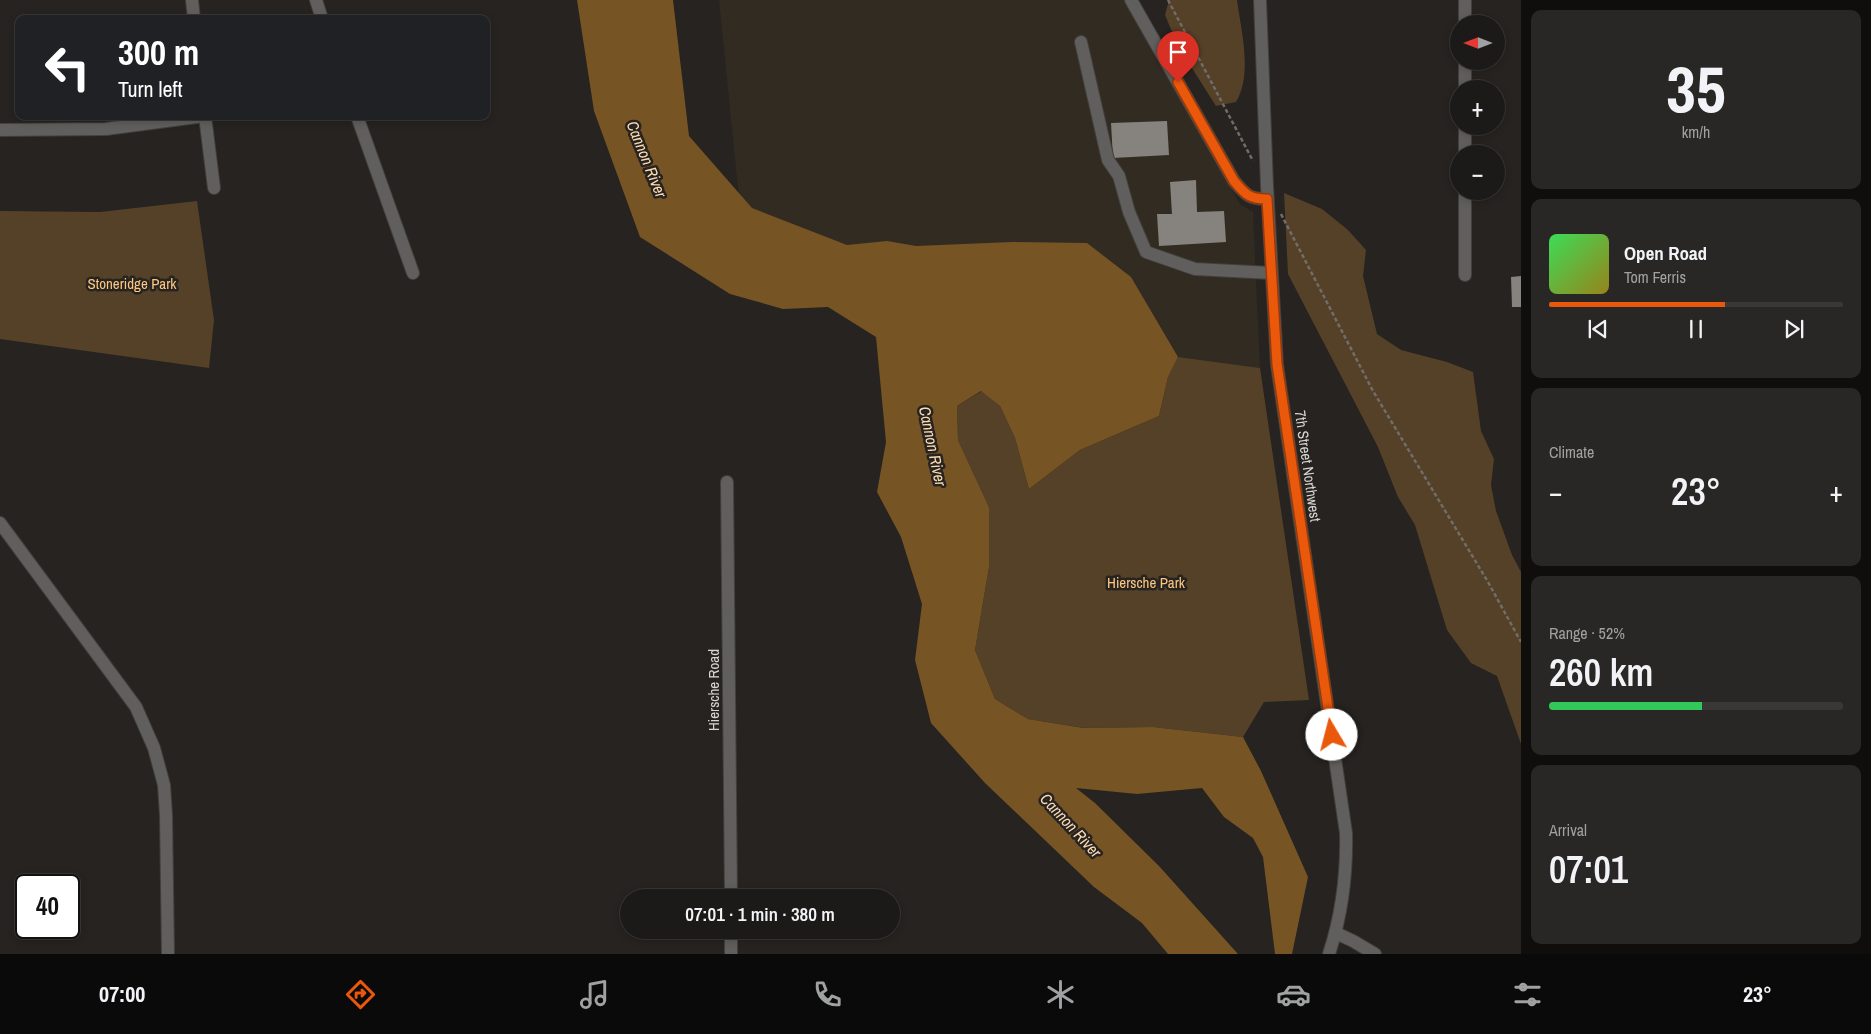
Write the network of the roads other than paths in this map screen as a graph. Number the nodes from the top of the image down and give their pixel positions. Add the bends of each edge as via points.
1 (192, 0) edge
2 (316, 0) edge
3 (1132, 0) edge
4 (1260, 0) edge
5 (1465, 0) edge
6 (194, 15) edge
7 (321, 15) edge
8 (1465, 15) edge
9 (1082, 42) dead end
10 (175, 120) edge
11 (206, 120) edge
12 (358, 120) edge
13 (0, 130) edge
14 (214, 188) dead end
15 (1267, 199) junction
16 (1465, 200) edge
17 (413, 273) dead end
18 (1271, 273) junction
19 (1465, 275) dead end
20 (728, 482) dead end
21 (0, 523) edge
22 (731, 889) edge
23 (1336, 933) junction
24 (731, 939) edge
25 (168, 954) edge
26 (731, 954) edge
27 (1329, 954) edge
28 (1375, 954) edge

1 - 6 street
2 - 7 street
3 - 15 street via 1234,181 1253,199
4 - 15 street, 7th Street Northwest
5 - 8 street
9 - 18 street via 1108,160 1119,176 1129,212 1146,252 1196,269
10 - 13 street via 106,129
11 - 14 street
12 - 17 street
15 - 18 street, 7th Street Northwest
16 - 19 street
18 - 23 street, 7th Street Northwest via 1277,364 1346,833 1344,898
20 - 22 street, Hiersche Road
21 - 25 street via 136,707 154,748 164,785
23 - 27 street, 7th Street Northwest
23 - 28 street
24 - 26 street

